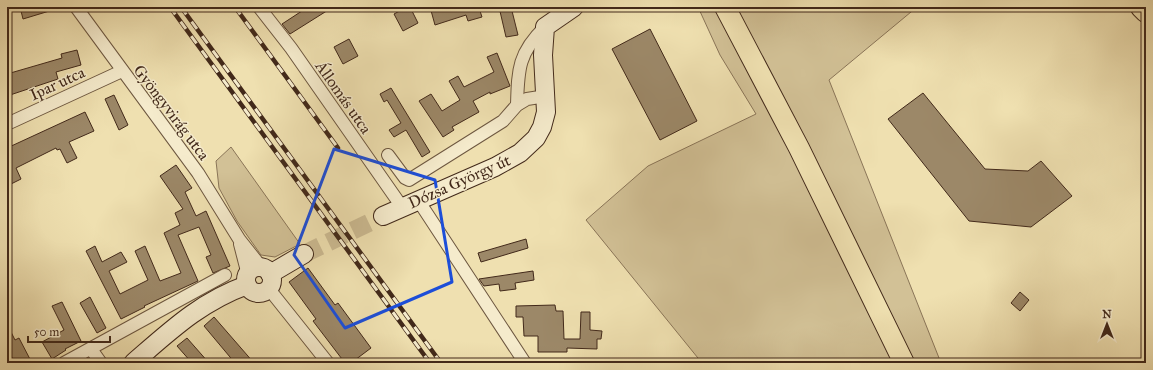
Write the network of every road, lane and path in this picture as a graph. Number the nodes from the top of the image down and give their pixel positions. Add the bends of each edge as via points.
1 (76, 7) edge
2 (259, 7) edge
3 (574, 7) edge
4 (726, 7) edge
5 (1142, 7) edge
6 (1146, 11) edge
7 (545, 27) junction
8 (122, 71) junction
9 (546, 96) junction
10 (517, 105) junction
11 (7, 124) edge
12 (388, 155) dead end
13 (410, 203) junction
14 (383, 216) tunnel mouth
15 (304, 254) tunnel mouth
16 (225, 275) dead end
17 (259, 278) junction
18 (202, 297) junction
19 (91, 349) junction
20 (64, 363) edge
21 (101, 363) edge
22 (133, 363) edge
23 (328, 363) edge
24 (525, 363) edge
25 (904, 363) edge

1 - 8 street, Gyöngyvirág utca
2 - 13 street, Állomás utca
3 - 7 street
4 - 25 main road via 799,148
5 - 6 highway
7 - 9 street, Dózsa György út via 543,55
7 - 10 street via 532,39 523,54 518,74
8 - 11 street, Ipar utca
8 - 17 street, Gyöngyvirág utca via 198,173 239,239
9 - 10 street, Dózsa György út via 527,99
9 - 13 street, Dózsa György út via 546,112 542,127 536,138 520,153
10 - 12 street, Dózsa György út via 503,121 410,180 405,178
13 - 14 street, Dózsa György út
13 - 24 street, Állomás utca
15 - 17 street
16 - 18 street
17 - 18 street via 223,294
17 - 23 street
18 - 19 street
18 - 22 street via 177,326
19 - 20 street
19 - 21 street

